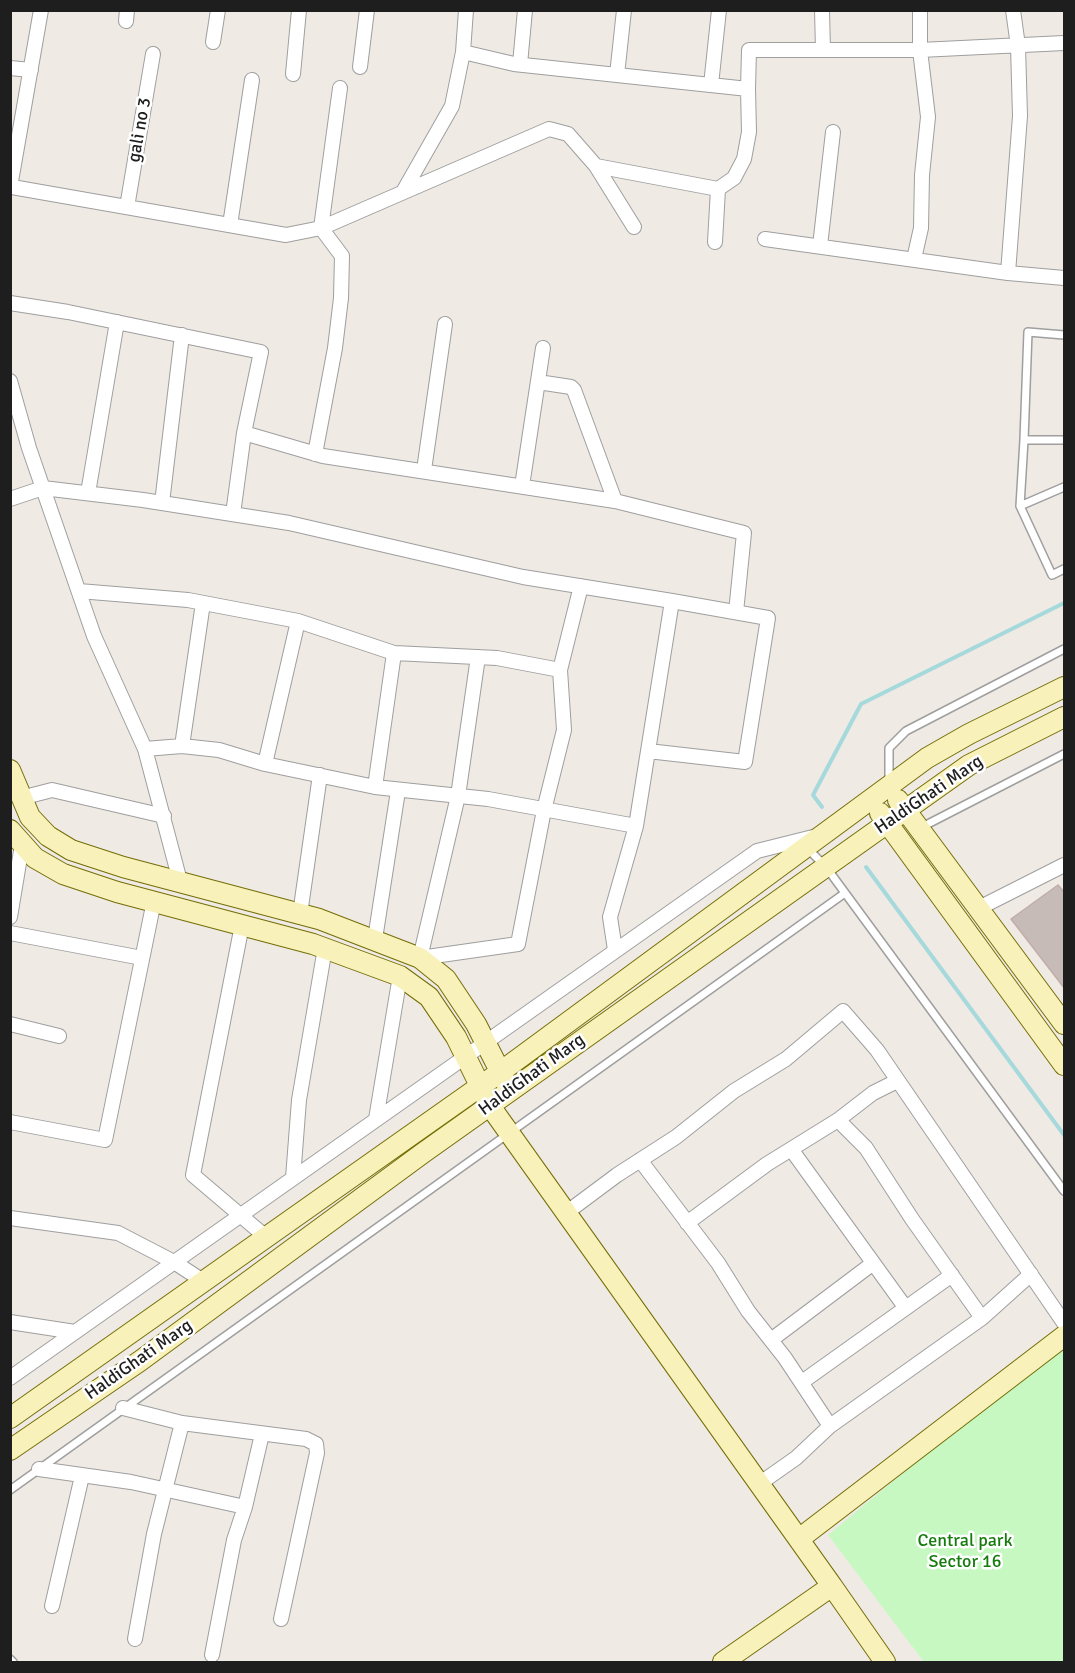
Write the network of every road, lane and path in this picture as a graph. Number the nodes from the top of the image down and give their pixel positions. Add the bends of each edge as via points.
1 (41, 10) edge
2 (218, 10) edge
3 (299, 10) edge
4 (367, 10) edge
5 (466, 10) edge
6 (525, 10) edge
7 (624, 10) edge
8 (719, 10) edge
9 (822, 10) edge
10 (920, 10) edge
11 (1013, 10) edge
12 (213, 42) dead end
13 (1065, 43) edge
14 (1018, 46) junction
15 (823, 50) junction
16 (920, 50) junction
17 (463, 52) junction
18 (153, 54) dead end
19 (520, 64) junction
20 (360, 68) dead end
21 (10, 69) edge
22 (31, 70) junction
23 (293, 74) dead end
24 (617, 75) junction
25 (252, 80) dead end
26 (711, 85) junction
27 (340, 88) dead end
28 (748, 89) junction
29 (833, 132) dead end
30 (596, 166) junction
31 (11, 187) edge
32 (718, 189) junction
33 (403, 192) junction
34 (127, 207) junction
35 (230, 225) junction
36 (321, 228) junction
37 (634, 228) dead end
38 (765, 239) dead end
39 (716, 242) dead end
40 (820, 246) junction
41 (914, 260) junction
42 (1008, 273) junction
43 (1065, 278) edge
44 (10, 303) edge
45 (117, 322) junction
46 (445, 324) dead end
47 (1065, 335) edge
48 (182, 336) junction
49 (543, 348) dead end
50 (10, 381) edge
51 (538, 382) junction
52 (243, 433) junction
53 (1024, 440) junction
54 (1065, 440) edge
55 (315, 454) junction
56 (424, 470) junction
57 (522, 486) junction
58 (1065, 487) edge
59 (43, 488) junction
60 (88, 493) junction
61 (10, 500) edge
62 (615, 501) junction
63 (162, 503) junction
64 (1020, 506) junction
65 (233, 514) junction
66 (1065, 569) edge
67 (581, 586) junction
68 (79, 591) junction
69 (672, 601) junction
70 (203, 603) junction
71 (736, 612) junction
72 (298, 621) junction
73 (1065, 650) edge
74 (394, 653) junction
75 (478, 657) junction
76 (560, 670) junction
77 (1065, 687) edge
78 (1065, 717) edge
79 (182, 746) junction
80 (145, 749) junction
81 (648, 751) junction
82 (1065, 754) edge
83 (265, 764) junction
84 (10, 770) edge
85 (320, 775) junction
86 (375, 787) junction
87 (889, 789) junction
88 (398, 791) junction
89 (458, 796) junction
90 (21, 798) junction
91 (872, 801) junction
92 (906, 809) junction
93 (544, 810) junction
94 (164, 816) junction
95 (887, 823) junction
96 (636, 826) junction
97 (920, 828) junction
98 (828, 833) junction
99 (14, 834) edge
100 (807, 848) junction
101 (826, 867) junction
102 (1064, 867) edge
103 (180, 881) junction
104 (845, 893) junction
105 (154, 901) junction
106 (979, 908) junction
107 (300, 914) junction
108 (10, 917) edge
109 (242, 925) junction
110 (10, 933) edge
111 (375, 939) junction
112 (614, 943) junction
113 (325, 948) junction
114 (142, 958) junction
115 (420, 958) junction
116 (400, 976) junction
117 (10, 1024) edge
118 (1065, 1024) edge
119 (59, 1036) dead end
120 (484, 1042) junction
121 (465, 1056) junction
122 (1065, 1065) edge
123 (499, 1073) junction
124 (897, 1081) junction
125 (479, 1086) junction
126 (511, 1091) junction
127 (490, 1106) junction
128 (376, 1119) junction
129 (838, 1120) junction
130 (10, 1122) edge
131 (508, 1132) junction
132 (791, 1149) junction
133 (640, 1160) junction
134 (293, 1178) junction
135 (1065, 1191) edge
136 (567, 1214) junction
137 (239, 1216) junction
138 (10, 1218) edge
139 (687, 1222) junction
140 (266, 1237) junction
141 (174, 1262) junction
142 (872, 1264) junction
143 (1031, 1274) junction
144 (952, 1275) junction
145 (203, 1281) junction
146 (905, 1307) junction
147 (982, 1318) junction
148 (10, 1322) edge
149 (1065, 1323) edge
150 (75, 1332) junction
151 (1065, 1336) edge
152 (771, 1340) junction
153 (10, 1378) edge
154 (802, 1382) junction
155 (123, 1408) junction
156 (10, 1418) edge
157 (182, 1423) junction
158 (830, 1426) junction
159 (262, 1434) junction
160 (10, 1449) edge
161 (39, 1468) junction
162 (82, 1476) junction
163 (759, 1484) junction
164 (10, 1490) edge
165 (165, 1490) junction
166 (245, 1507) junction
167 (799, 1539) junction
168 (832, 1586) junction
169 (52, 1606) dead end
170 (281, 1619) dead end
171 (135, 1639) dead end
172 (212, 1655) dead end
173 (723, 1662) edge
174 (885, 1662) edge

1 - 22 street
2 - 12 street
3 - 23 street
4 - 20 street
5 - 17 street
6 - 19 street
7 - 24 street
8 - 26 street
9 - 15 street
10 - 16 street
11 - 14 street
13 - 14 street
14 - 16 street
14 - 42 street via 1020,116
15 - 16 street
15 - 28 street via 749,50
16 - 41 street via 928,117 921,228
17 - 19 street
17 - 33 street via 452,106
18 - 34 street, gali no 3
19 - 24 street
21 - 22 street
22 - 31 street
24 - 26 street
25 - 35 street
26 - 28 street
27 - 36 street
28 - 32 street via 749,132 744,159 734,178
29 - 40 street
30 - 32 street
30 - 33 street via 568,134 549,129
30 - 37 street
31 - 34 street
32 - 39 street
33 - 36 street
34 - 35 street
35 - 36 street via 286,235
36 - 55 street via 342,256 341,298
38 - 40 street
40 - 41 street
41 - 42 street
42 - 43 street
44 - 45 street
45 - 48 street
45 - 60 street
46 - 56 street
47 - 53 lane via 1028,332
48 - 52 street via 261,352
48 - 63 street
49 - 51 street
50 - 59 street
51 - 57 street
51 - 62 street via 574,390
52 - 55 street
52 - 65 street
53 - 54 lane
53 - 64 lane
55 - 56 street
56 - 57 street
57 - 62 street
58 - 64 lane
59 - 60 street
59 - 61 street
59 - 68 street
60 - 63 street
62 - 71 street via 744,533
63 - 65 street
64 - 66 lane via 1052,575
65 - 67 street
67 - 69 street
67 - 76 street
68 - 70 street
68 - 80 street via 94,636
69 - 71 street
69 - 81 street
70 - 72 street
70 - 79 street
71 - 81 street via 768,618 745,762
72 - 74 street
72 - 83 street
73 - 87 lane via 906,731 888,748
74 - 75 street
74 - 86 street
75 - 76 street
75 - 89 street
76 - 93 street via 564,730
77 - 87 street, HaldiGhati Marg via 935,753
78 - 92 street, HaldiGhati Marg via 969,765
79 - 80 street
79 - 83 street via 219,750
80 - 94 street
81 - 96 street
82 - 97 lane
83 - 85 street
84 - 90 street
85 - 86 street
85 - 107 street
86 - 88 street
87 - 91 street, HaldiGhati Marg
87 - 92 street
88 - 89 street
88 - 111 street
89 - 93 street
89 - 115 street
90 - 94 street via 52,790
90 - 103 street via 39,827 66,847
91 - 95 street
91 - 98 street, HaldiGhati Marg
92 - 95 street, HaldiGhati Marg
92 - 97 street
93 - 96 street
93 - 115 street via 518,944
94 - 103 street
95 - 101 street, HaldiGhati Marg
95 - 122 street
96 - 112 street via 610,917
97 - 106 street
98 - 100 street, HaldiGhati Marg
98 - 112 street via 757,851
99 - 105 street via 35,858 63,874
99 - 108 street
100 - 101 lane
100 - 123 street, HaldiGhati Marg
101 - 104 lane
101 - 126 street, HaldiGhati Marg
102 - 106 street
103 - 107 street
104 - 131 lane
104 - 135 lane
105 - 109 street
105 - 114 street
106 - 118 street
107 - 111 street
109 - 113 street
109 - 137 street via 193,1175
110 - 114 street
111 - 115 street
112 - 120 street
113 - 116 street
113 - 134 street via 299,1100
114 - 130 street via 105,1140
115 - 120 street via 446,979
116 - 121 street via 429,997
116 - 128 street
117 - 119 street
120 - 121 street
120 - 123 street
121 - 125 street
121 - 128 street
123 - 125 street, HaldiGhati Marg
123 - 126 street
124 - 129 street
124 - 133 street via 877,1050 843,1011 786,1059 734,1091
124 - 143 street
125 - 127 street
125 - 140 street, HaldiGhati Marg
126 - 127 street, HaldiGhati Marg
127 - 131 street
127 - 160 street, HaldiGhati Marg via 140,1361
128 - 134 street
129 - 132 street
129 - 144 street via 866,1148
131 - 136 street
131 - 155 lane
132 - 139 street
132 - 142 street
133 - 136 street
133 - 139 street
134 - 137 street
136 - 163 street
137 - 140 street
137 - 141 street
138 - 141 street via 117,1233
139 - 152 street
140 - 145 street, HaldiGhati Marg
141 - 145 street
141 - 150 street
142 - 146 street
142 - 152 street
143 - 147 street
143 - 149 street
144 - 146 street
144 - 147 street
145 - 156 street, HaldiGhati Marg
146 - 154 street
147 - 158 street
148 - 150 street
150 - 153 street
151 - 167 street
152 - 154 street
154 - 158 street
155 - 157 street
155 - 161 lane
157 - 159 street
157 - 165 street
158 - 163 street via 796,1458
159 - 166 street
159 - 170 street via 306,1439 316,1444 317,1453
161 - 162 street
161 - 164 lane
162 - 165 street
162 - 169 street
163 - 167 street
165 - 166 street
165 - 171 street
166 - 172 street via 234,1540
167 - 168 street
168 - 173 street
168 - 174 street

